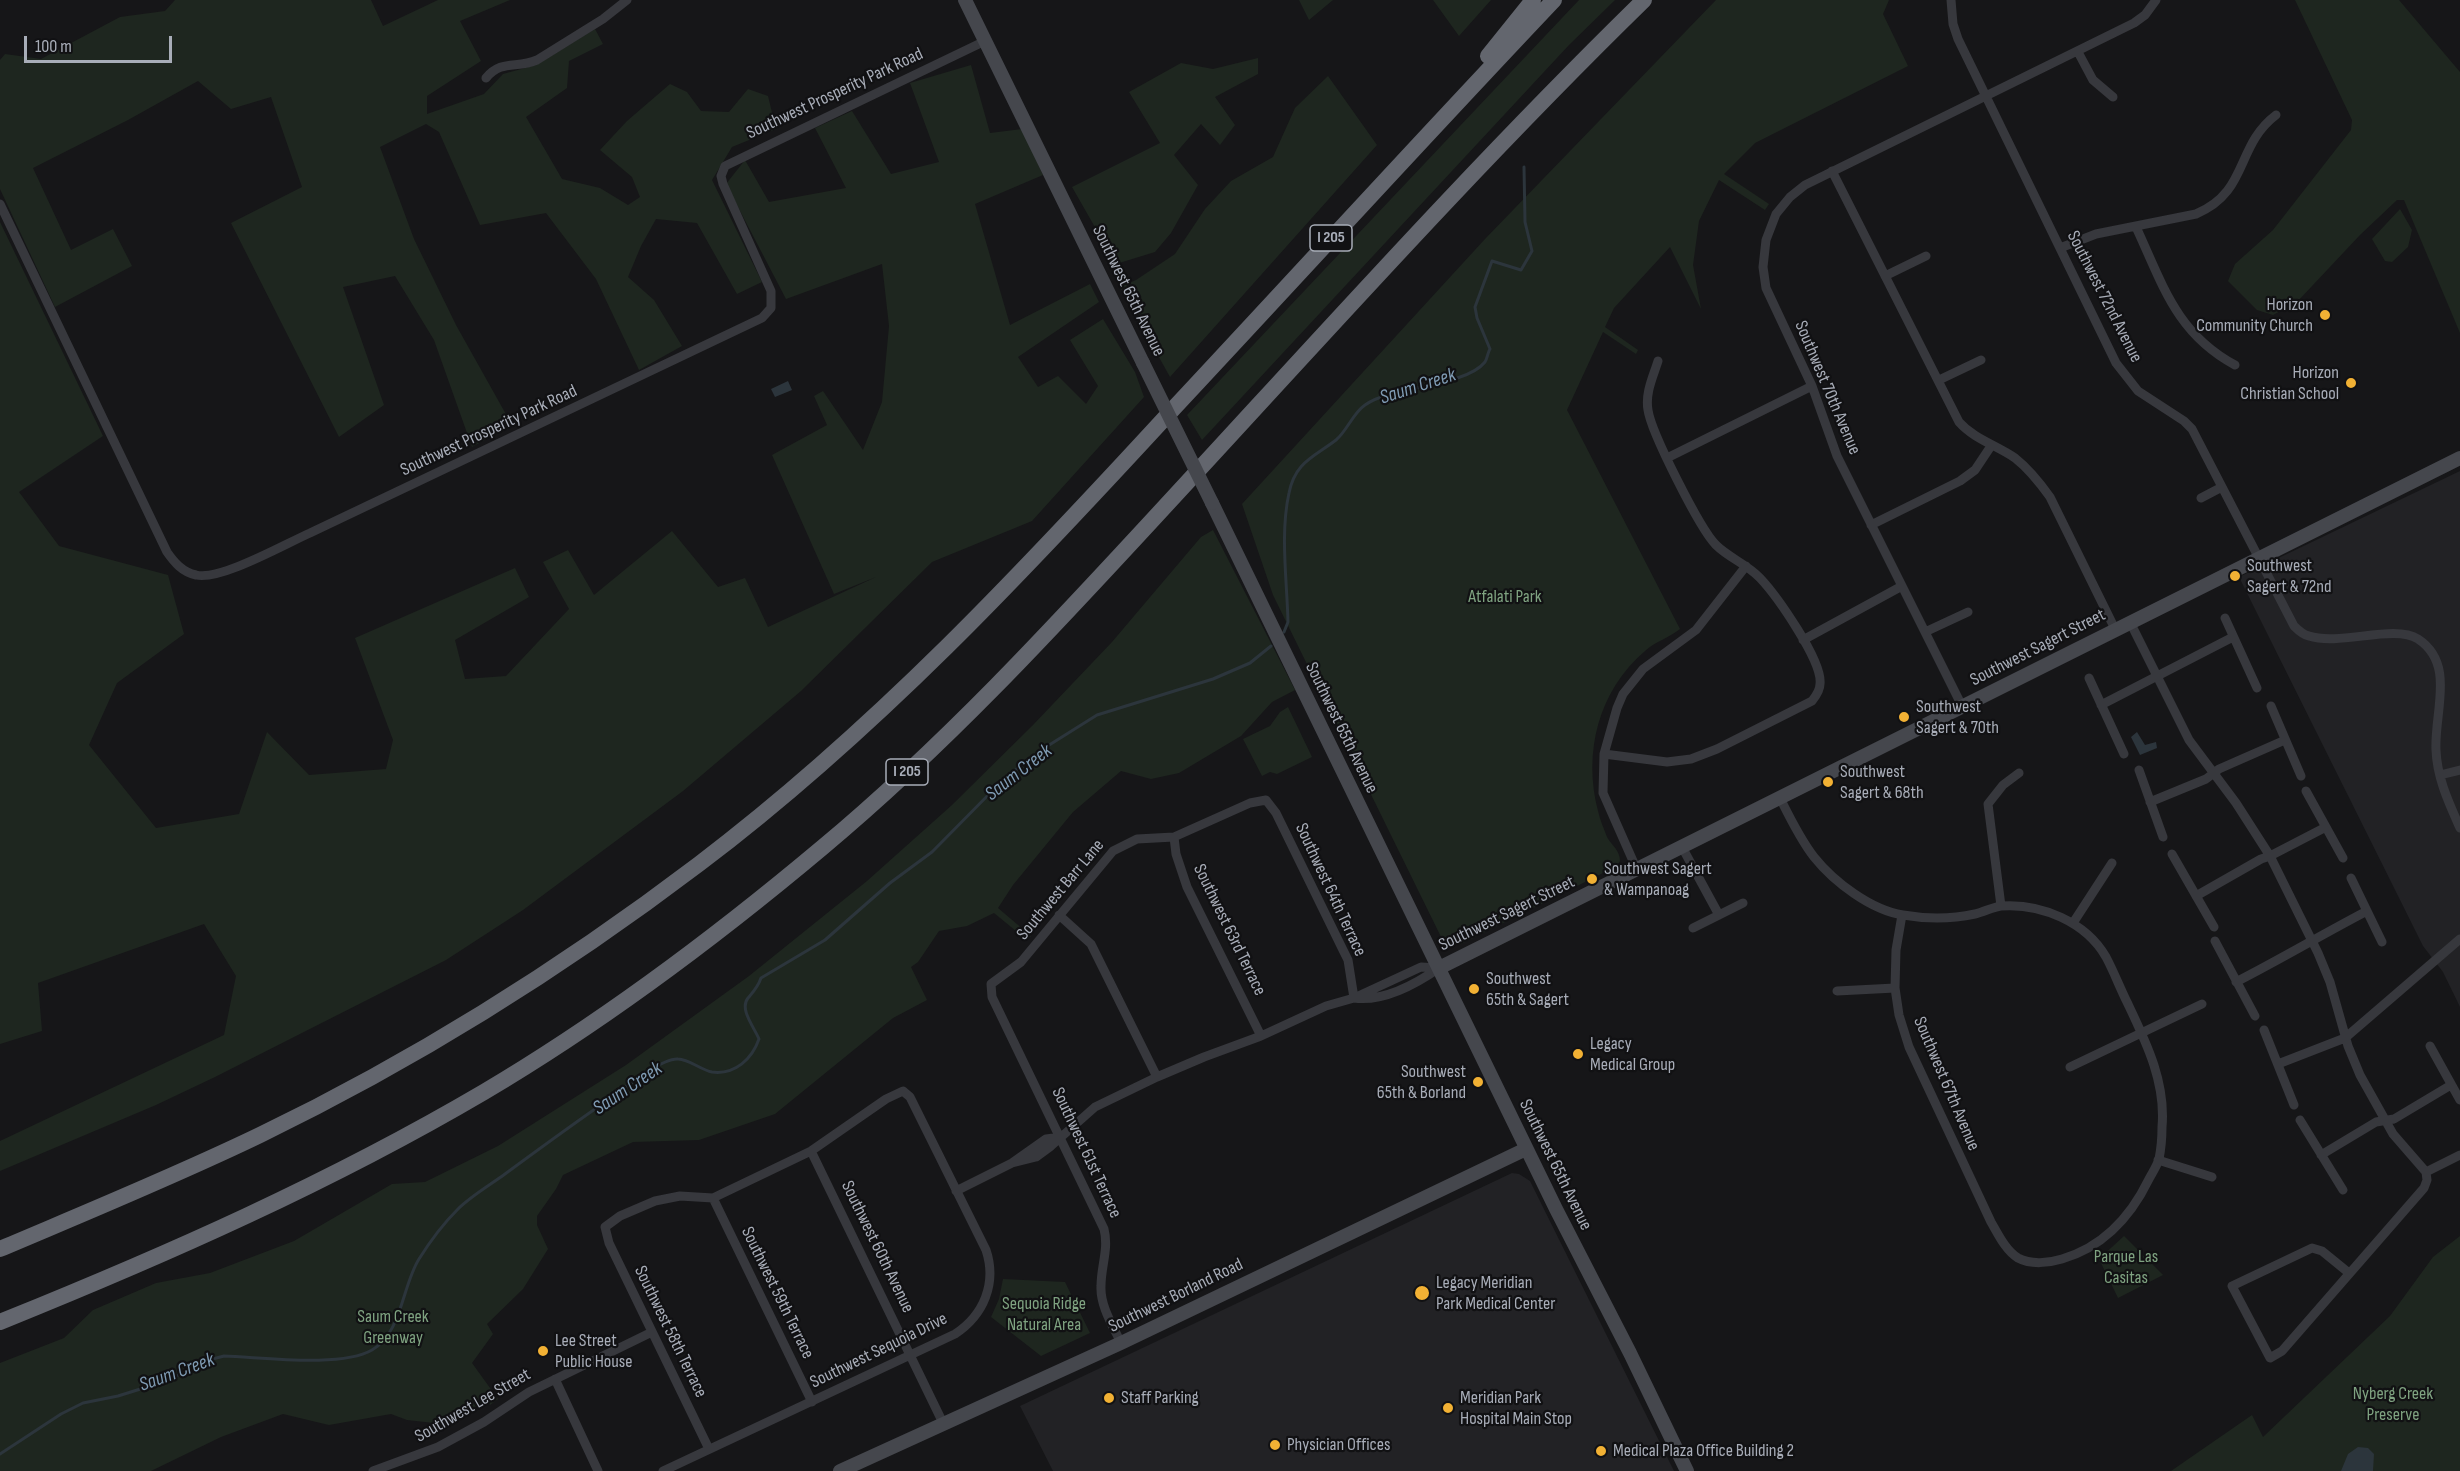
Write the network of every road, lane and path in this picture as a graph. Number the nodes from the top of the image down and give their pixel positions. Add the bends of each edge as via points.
1 (627, 0) edge
2 (965, 0) edge
3 (1533, 0) edge
4 (1554, 0) edge
5 (1644, 0) edge
6 (1951, 0) edge
7 (2156, 0) edge
8 (985, 41) junction
9 (2078, 52) junction
10 (486, 78) dead end
11 (1986, 96) junction
12 (2113, 97) dead end
13 (2276, 115) dead end
14 (1414, 148) junction
15 (1832, 171) junction
16 (0, 204) edge
17 (2136, 227) junction
18 (2060, 248) junction
19 (1926, 256) dead end
20 (1886, 276) junction
21 (1981, 360) dead end
22 (1658, 361) dead end
23 (2235, 365) dead end
24 (1939, 380) junction
25 (1812, 386) junction
26 (1991, 446) junction
27 (1667, 458) junction
28 (2460, 458) edge
29 (2223, 487) junction
30 (2200, 498) dead end
31 (1871, 525) junction
32 (2257, 558) junction
33 (1746, 566) junction
34 (1902, 586) junction
35 (1968, 612) dead end
36 (2225, 618) dead end
37 (2130, 622) junction
38 (2115, 629) junction
39 (1925, 632) junction
40 (2234, 637) junction
41 (1803, 640) junction
42 (2157, 676) junction
43 (2089, 678) dead end
44 (2258, 688) dead end
45 (2101, 705) junction
46 (1962, 706) junction
47 (2271, 706) dead end
48 (2285, 740) junction
49 (1604, 754) junction
50 (2124, 754) dead end
51 (2139, 770) dead end
52 (2460, 770) edge
53 (2019, 773) dead end
54 (2213, 774) junction
55 (2440, 774) junction
56 (2301, 777) dead end
57 (2306, 791) dead end
58 (1779, 798) junction
59 (1266, 800) joint
60 (2150, 802) junction
61 (2326, 827) junction
62 (2460, 828) edge
63 (1174, 837) junction
64 (2163, 837) dead end
65 (1682, 847) junction
66 (2172, 854) dead end
67 (2270, 856) junction
68 (2343, 858) dead end
69 (2112, 863) dead end
70 (1637, 870) junction
71 (2351, 878) dead end
72 (2196, 896) junction
73 (1743, 903) dead end
74 (2001, 906) junction
75 (2367, 911) junction
76 (1059, 915) junction
77 (1719, 915) junction
78 (1902, 915) junction
79 (2073, 923) junction
80 (2214, 927) dead end
81 (1693, 928) dead end
82 (2460, 939) edge
83 (2312, 940) junction
84 (2215, 941) dead end
85 (2382, 942) dead end
86 (1439, 968) junction
87 (2236, 982) junction
88 (991, 984) joint
89 (1895, 988) junction
90 (1837, 991) dead end
91 (1354, 998) junction
92 (2202, 1004) dead end
93 (2254, 1016) dead end
94 (2264, 1030) dead end
95 (2141, 1032) junction
96 (1261, 1036) junction
97 (2345, 1038) junction
98 (2430, 1046) dead end
99 (2278, 1064) junction
100 (2070, 1067) dead end
101 (1157, 1077) junction
102 (2451, 1085) junction
103 (2460, 1100) edge
104 (2294, 1105) dead end
105 (2300, 1120) dead end
106 (2385, 1121) junction
107 (1061, 1137) junction
108 (1526, 1149) junction
109 (811, 1151) junction
110 (2321, 1155) junction
111 (2460, 1155) edge
112 (2158, 1161) junction
113 (2426, 1172) junction
114 (2212, 1177) dead end
115 (2343, 1190) dead end
116 (956, 1191) junction
117 (713, 1198) junction
118 (0, 1249) edge
119 (2349, 1273) junction
120 (0, 1322) edge
121 (652, 1332) junction
122 (1121, 1343) junction
123 (912, 1354) junction
124 (555, 1379) junction
125 (812, 1402) junction
126 (943, 1423) junction
127 (709, 1449) junction
128 (373, 1471) edge
129 (598, 1471) edge
130 (663, 1471) edge
131 (840, 1471) edge
132 (1687, 1471) edge

1 - 10 street via 537,60 494,68
2 - 8 main road, Southwest 65th Avenue
3 - 14 highway
4 - 14 highway
5 - 120 highway, I 205 via 1521,123 1023,659 899,780 770,891 585,1027 487,1090 265,1208
6 - 11 street, Southwest 72nd Avenue via 1958,39
7 - 9 street, Southwest 70th Avenue via 2134,24
8 - 16 street, Southwest Prosperity Park Road via 725,166 723,184 771,291 771,308 762,318 310,533 235,567 205,576 185,571 167,552
8 - 86 main road, Southwest 65th Avenue, bridge
9 - 11 street, Southwest 70th Avenue
9 - 12 street via 2093,80
11 - 15 street, Southwest 70th Avenue
11 - 18 street, Southwest 72nd Avenue
13 - 17 street via 2259,130 2232,186 2217,203 2196,214
14 - 118 highway, I 205 via 1049,545 971,624 829,759 702,862 545,973 395,1064 263,1134
15 - 20 street
15 - 25 street, Southwest 70th Avenue via 1805,185 1776,214 1766,240 1763,267 1766,288
17 - 18 street via 2085,237
17 - 23 street via 2189,330 2212,353
18 - 29 street, Southwest 72nd Avenue via 2116,363 2138,391 2192,429
19 - 20 street
20 - 24 street
21 - 24 street
22 - 27 street via 1647,396 1648,410
24 - 26 street via 1959,422
25 - 27 street
25 - 31 street, Southwest 70th Avenue via 1837,456
26 - 31 street via 1975,471 1960,481
26 - 38 street via 2028,469 2050,497
27 - 33 street via 1714,544
28 - 32 main road, Southwest Sagert Street
29 - 30 street
29 - 32 street, Southwest 72nd Avenue
31 - 34 street, Southwest 70th Avenue
32 - 37 main road, Southwest Sagert Street
32 - 55 street, Southwest 72nd Avenue via 2294,627 2307,636 2331,640 2396,634 2415,637 2431,649 2439,664 2436,750
33 - 41 street via 1780,602
33 - 49 street via 1696,630 1644,669 1633,682 1617,708
34 - 39 street, Southwest 70th Avenue
34 - 41 street
35 - 39 street
36 - 40 street
37 - 38 main road, Southwest Sagert Street
37 - 42 street
38 - 46 main road, Southwest Sagert Street
39 - 46 street, Southwest 70th Avenue
40 - 42 street
40 - 44 street
41 - 49 street via 1821,684 1812,700 1690,759 1667,762
42 - 45 street
42 - 54 street via 2190,740
43 - 45 street
45 - 50 street
46 - 58 main road, Southwest Sagert Street
47 - 48 street
48 - 54 street
48 - 56 street
49 - 70 street via 1603,793
51 - 60 street
52 - 55 street
53 - 74 street via 1988,804
54 - 60 street
54 - 67 street
55 - 62 street, Southwest 72nd Avenue
57 - 61 street
58 - 65 main road, Southwest Sagert Street
58 - 78 street via 1803,841 1826,870 1856,895
59 - 63 street, Southwest Barr Lane via 1250,803
59 - 91 street, Southwest 64th Terrace via 1344,950
60 - 64 street
61 - 67 street
61 - 68 street
63 - 76 street, Southwest Barr Lane via 1137,839 1113,851
63 - 96 street, Southwest 63rd Terrace via 1187,887
65 - 70 main road, Southwest Sagert Street
65 - 77 street
66 - 72 street
67 - 72 street
67 - 83 street
69 - 79 street
70 - 86 main road, Southwest Sagert Street
71 - 75 street
72 - 80 street
73 - 77 street
74 - 78 street via 1943,918
74 - 79 street, Southwest 67th Avenue via 2043,909
75 - 83 street
75 - 85 street
76 - 88 street, Southwest Barr Lane via 1021,962
76 - 101 street via 1091,944
77 - 81 street
78 - 89 street, Southwest 67th Avenue
79 - 95 street, Southwest 67th Avenue via 2105,956
82 - 97 street
83 - 87 street
83 - 97 street via 2330,982
84 - 87 street
86 - 91 street, Southwest Sagert Street via 1421,968
86 - 108 main road, Southwest 65th Avenue
87 - 93 street
88 - 107 street, Southwest 61st Terrace via 992,997
89 - 90 street
89 - 112 street, Southwest 67th Avenue via 1909,1047 1975,1191 2001,1240 2017,1258 2051,1263 2080,1254 2106,1237 2126,1217
91 - 96 street, Southwest Sagert Street via 1326,1006
92 - 95 street
94 - 99 street
95 - 100 street
95 - 112 street, Southwest 67th Avenue via 2162,1092
96 - 101 street, Southwest Sagert Street
97 - 99 street
97 - 106 street
98 - 102 street
99 - 104 street
101 - 107 street, Southwest Sagert Street via 1095,1107
102 - 103 street
102 - 106 street
105 - 110 street
106 - 110 street via 2376,1122
106 - 113 street
107 - 116 street, Southwest Sagert Street via 1046,1139 1012,1163
107 - 122 street, Southwest 61st Terrace via 1104,1230 1107,1249 1101,1287 1105,1308
108 - 122 main road, Southwest Borland Road
108 - 132 main road, Southwest 65th Avenue
109 - 116 street, Southwest Sequoia Drive via 903,1091 910,1097
109 - 117 street
109 - 123 street, Southwest 60th Avenue
110 - 115 street
111 - 113 street
112 - 114 street
113 - 119 street via 2424,1188
116 - 123 street, Southwest Sequoia Drive via 990,1262 990,1285 980,1310 965,1328
117 - 121 street, Southwest 58th Terrace via 680,1196 655,1201 605,1227
117 - 125 street, Southwest 59th Terrace
119 - 119 street via 2282,1351 2270,1358 2232,1286 2312,1248 2322,1251
121 - 124 street, Southwest Lee Street
121 - 127 street, Southwest 58th Terrace
122 - 126 main road, Southwest Borland Road
123 - 125 street, Southwest Sequoia Drive
123 - 126 street, Southwest 60th Avenue
124 - 128 street, Southwest Lee Street via 445,1444
124 - 129 street
125 - 127 street, Southwest Sequoia Drive
126 - 131 main road, Southwest Borland Road
127 - 130 street, Southwest Sequoia Drive

